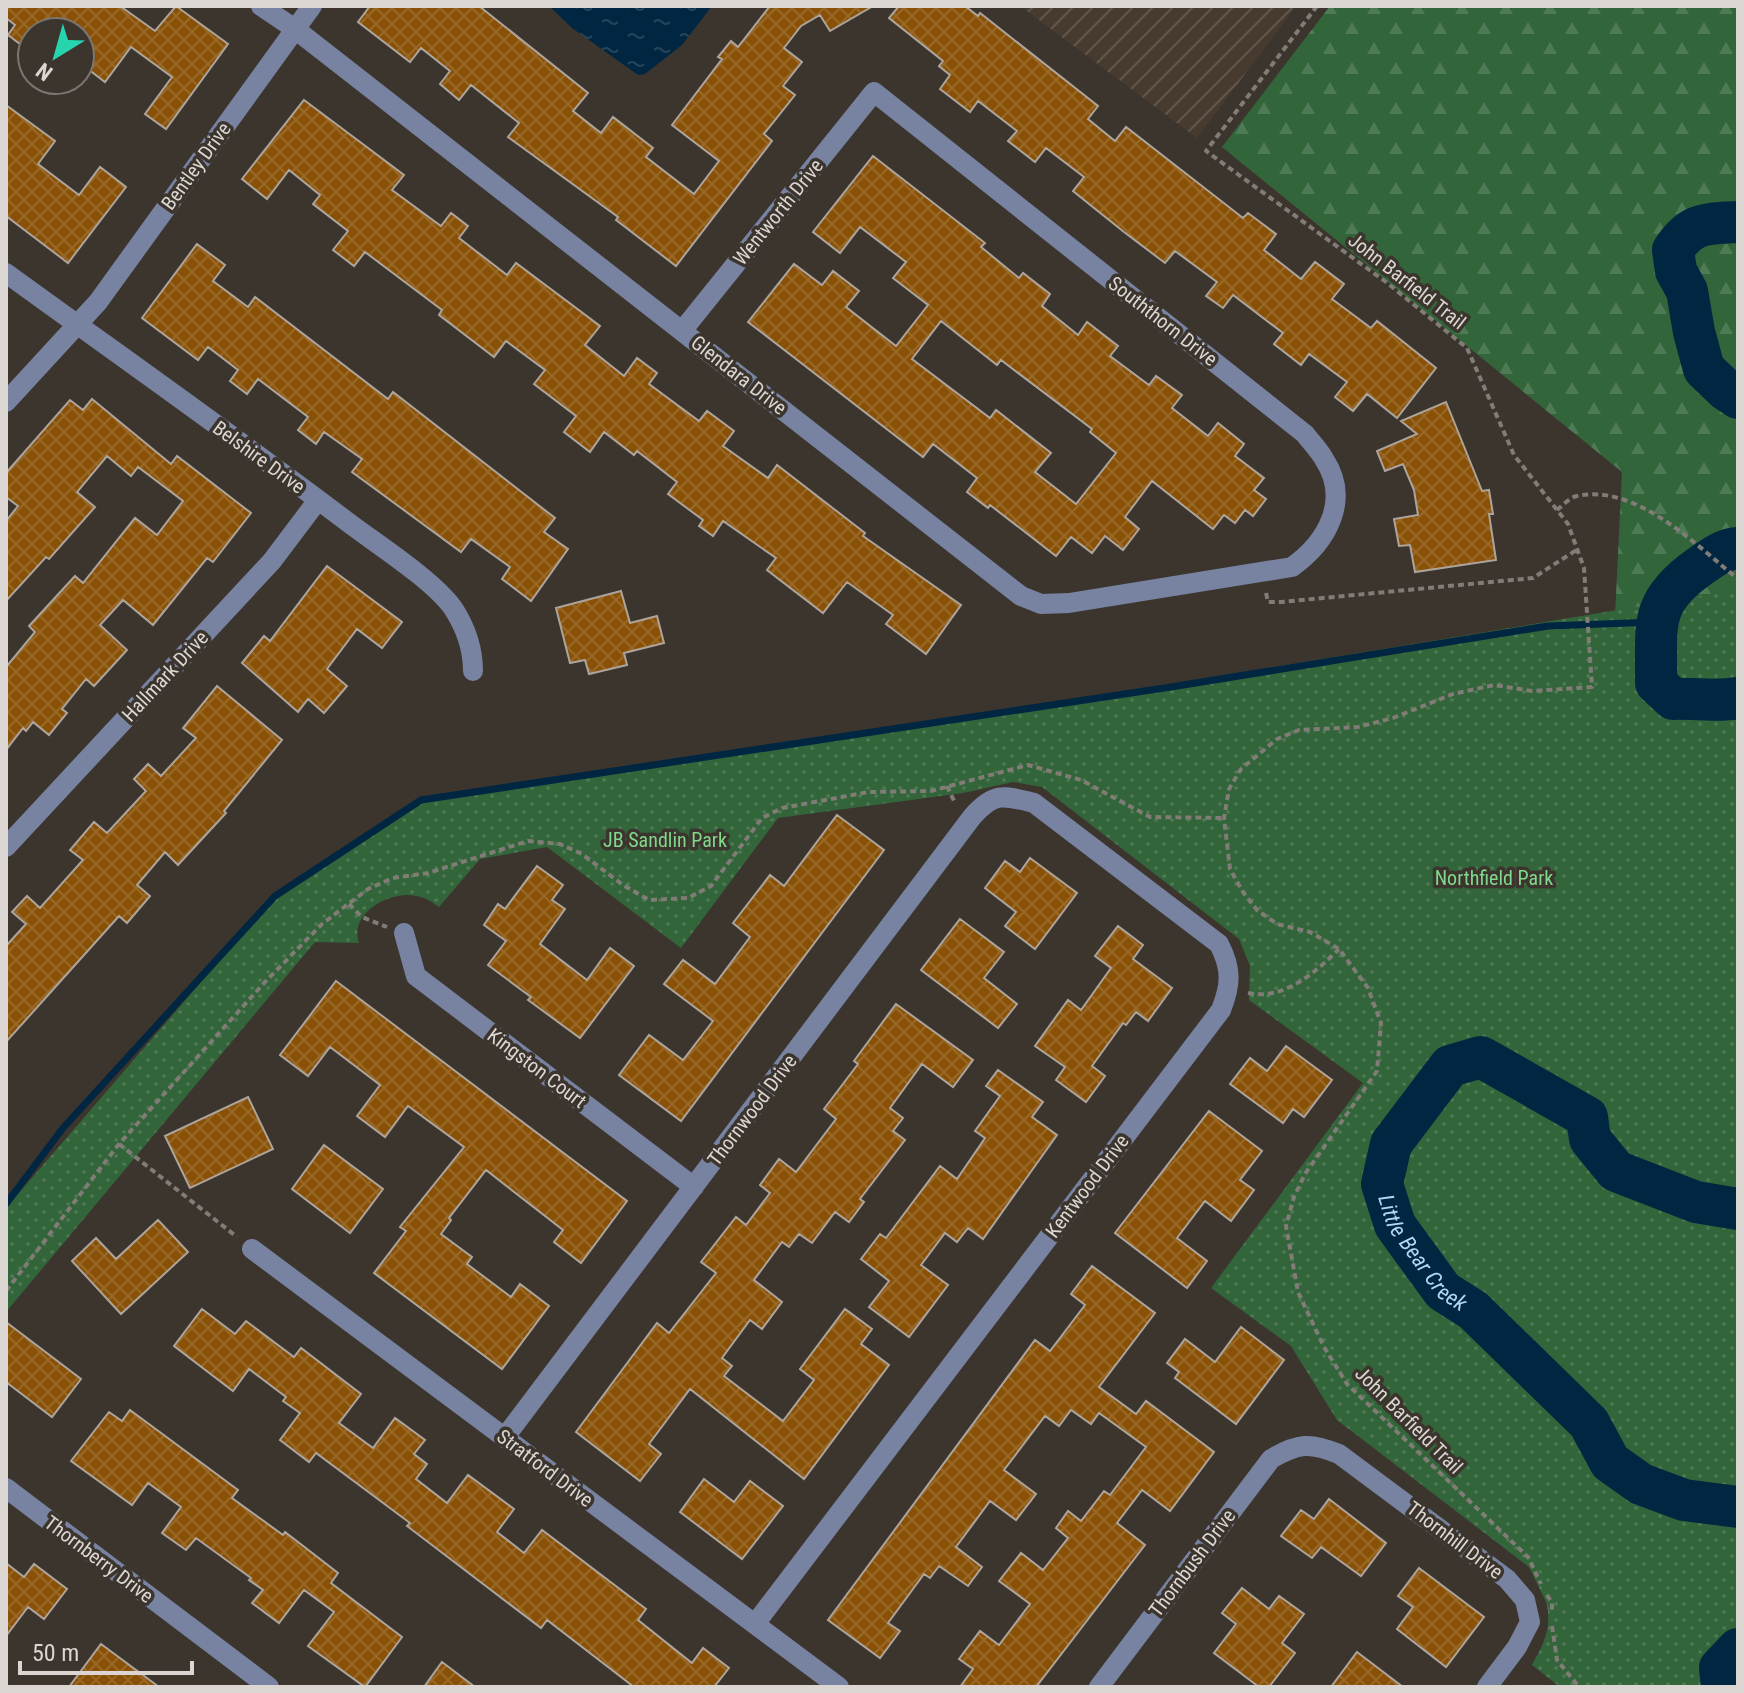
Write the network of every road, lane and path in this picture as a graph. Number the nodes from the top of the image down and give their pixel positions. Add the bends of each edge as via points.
1 (261, 6) edge
2 (312, 6) edge
3 (1317, 6) edge
4 (295, 29) junction
5 (874, 92) joint
6 (6, 273) edge
7 (77, 324) junction
8 (682, 331) junction
9 (6, 402) edge
10 (318, 500) junction
11 (1557, 510) junction
12 (1578, 549) junction
13 (1263, 571) junction
14 (1738, 579) edge
15 (473, 671) dead end
16 (1224, 818) junction
17 (6, 847) edge
18 (349, 904) junction
19 (404, 933) joint
20 (1339, 949) junction
21 (1230, 987) junction
22 (119, 1144) junction
23 (694, 1187) junction
24 (252, 1249) joint
25 (6, 1291) edge
26 (505, 1437) junction
27 (1291, 1447) joint
28 (6, 1488) edge
29 (755, 1624) junction
30 (247, 1680) edge
31 (269, 1687) edge
32 (839, 1687) edge
33 (1099, 1687) edge
34 (1487, 1687) edge
35 (1579, 1687) edge

1 - 4 street, Glendara Drive
2 - 4 street, Bentley Drive
3 - 11 path, John Barfield Trail via 1206,151 1467,348 1514,455
4 - 7 street, Bentley Drive
4 - 8 street, Glendara Drive
5 - 8 street, Wentworth Drive
5 - 13 street, Souththorn Drive via 1305,434 1326,461 1334,487 1334,518 1310,554 1292,567
6 - 7 street, Belshire Drive
7 - 9 street
7 - 10 street, Belshire Drive
8 - 13 street, Glendara Drive via 1021,596 1041,604 1069,603
10 - 15 street, Belshire Drive via 452,607 473,650
10 - 17 street, Hallmark Drive via 272,561
11 - 12 path, John Barfield Trail
11 - 14 path via 1575,496 1627,501 1650,511
12 - 13 path via 1533,578 1281,602 1268,602
12 - 16 path, John Barfield Trail via 1584,568 1592,687 1532,691 1494,685 1358,727 1299,730 1277,739 1241,769 1229,789
16 - 18 path via 1150,817 1081,780 1028,765 931,791 869,792 782,808 762,818 711,886 688,898 649,900 582,854 560,844 528,841 428,873 393,878
16 - 20 path, John Barfield Trail via 1230,869 1257,910 1277,924 1310,932
18 - 19 path via 362,917
18 - 22 path via 265,982
19 - 23 street, Kingston Court via 416,976
20 - 21 path via 1301,982 1281,990 1258,995
20 - 35 path, John Barfield Trail via 1368,988 1381,1023 1377,1071 1294,1197 1286,1226 1298,1292 1347,1384 1528,1557 1552,1603 1557,1660
21 - 23 street, Thornwood Drive via 1228,962 1219,944 1034,803 1009,797 986,801
21 - 29 street, Kentwood Drive via 1221,1010
22 - 24 path
22 - 25 path
23 - 26 street, Thornwood Drive
24 - 26 street, Stratford Drive
26 - 29 street, Stratford Drive
27 - 33 street, Thornbush Drive via 1271,1459
27 - 34 street, Thornhill Drive via 1317,1445 1339,1454 1507,1579 1525,1600 1530,1622
28 - 30 street, Thornberry Drive
29 - 32 street, Stratford Drive
30 - 31 street, Thornberry Drive

